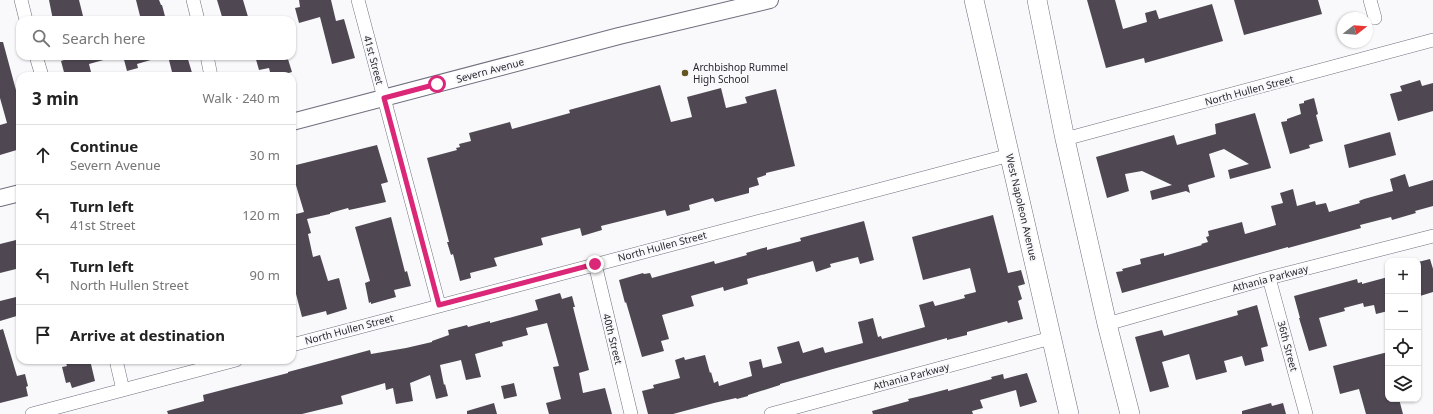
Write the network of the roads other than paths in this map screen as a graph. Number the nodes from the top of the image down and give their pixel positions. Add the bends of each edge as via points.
1 (21, 0) edge
2 (193, 0) edge
3 (358, 0) edge
4 (770, 0) edge
5 (1370, 0) edge
6 (732, 1) edge
7 (1036, 5) edge
8 (980, 6) edge
9 (25, 16) edge
10 (197, 16) edge
11 (1375, 18) dead end
12 (619, 36) junction
13 (1433, 40) edge
14 (37, 60) edge
15 (207, 60) edge
16 (41, 72) edge
17 (210, 72) edge
18 (384, 98) junction
19 (296, 121) edge
20 (1065, 139) junction
21 (1010, 155) junction
22 (16, 194) edge
23 (0, 198) edge
24 (1433, 236) edge
25 (595, 264) junction
26 (1269, 278) junction
27 (439, 305) junction
28 (1107, 324) junction
29 (1051, 338) junction
30 (296, 344) edge
31 (117, 364) edge
32 (221, 364) edge
33 (123, 390) junction
34 (798, 411) edge
35 (32, 414) edge
36 (631, 414) edge
37 (771, 414) edge
38 (1069, 414) edge
39 (1130, 414) edge
40 (1306, 414) edge

1 - 9 street
2 - 10 street
3 - 18 street, 41st Street
4 - 12 street, Severn Avenue
5 - 11 street
6 - 12 street, Severn Avenue
7 - 20 main road
8 - 21 main road, West Napoleon Avenue
12 - 18 street, Severn Avenue
13 - 20 street, North Hullen Street
14 - 16 street
15 - 17 street
18 - 19 street, Severn Avenue
18 - 27 street, 41st Street
20 - 28 main road
21 - 25 street, North Hullen Street
21 - 29 main road, West Napoleon Avenue
22 - 23 street
24 - 26 street, Athania Parkway
25 - 27 street, North Hullen Street
25 - 36 street, 40th Street
26 - 28 street, Athania Parkway
26 - 40 street, 36th Street
27 - 30 street, North Hullen Street
28 - 39 main road
29 - 34 street, Athania Parkway
29 - 38 main road, West Napoleon Avenue
31 - 33 street
32 - 33 street
33 - 35 street
34 - 37 street, Athania Parkway

